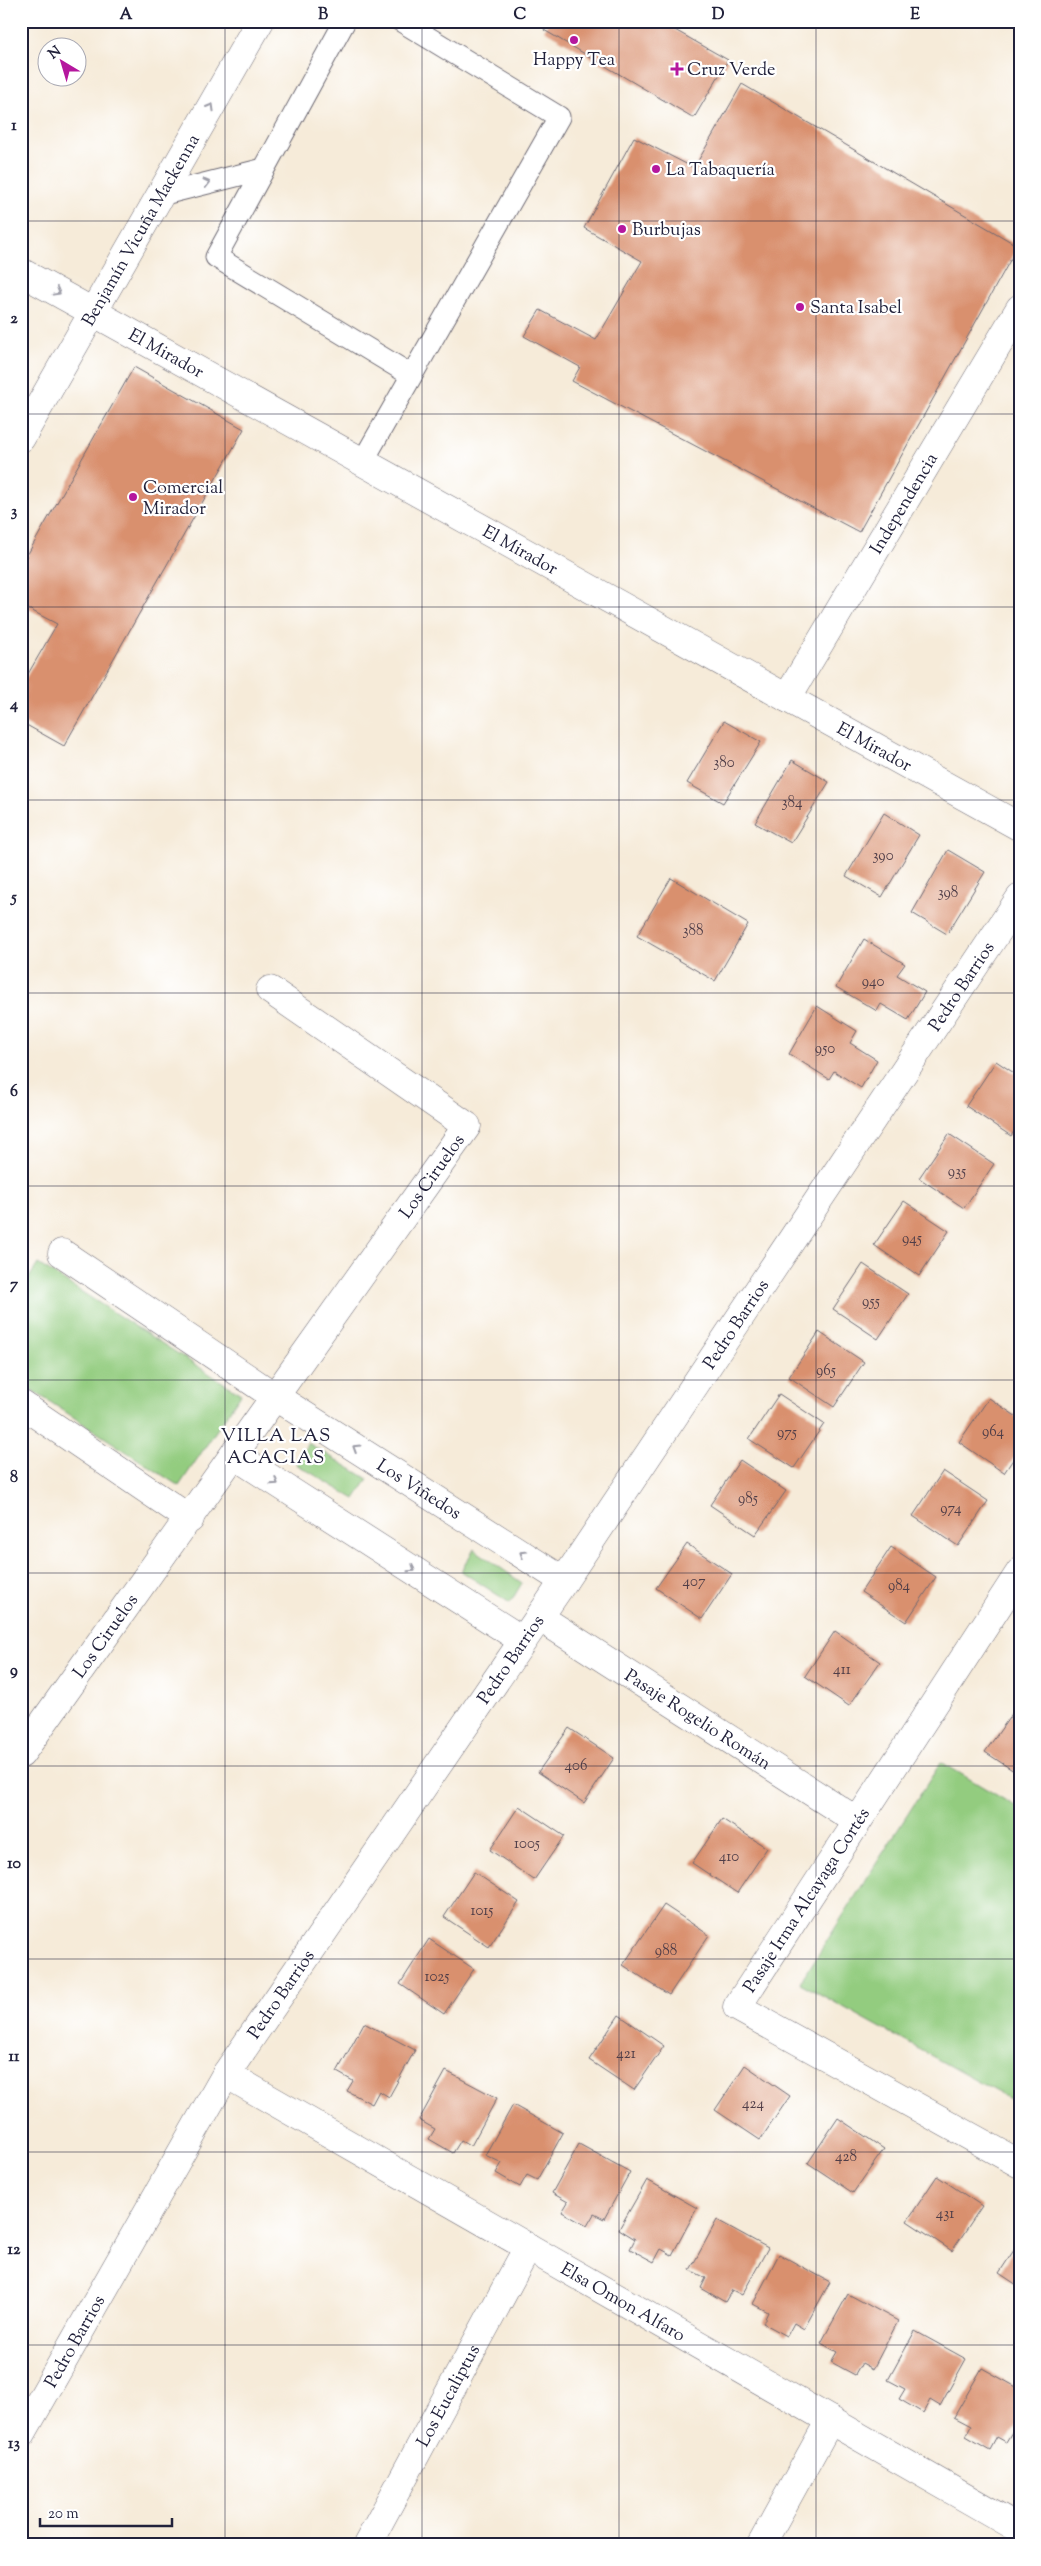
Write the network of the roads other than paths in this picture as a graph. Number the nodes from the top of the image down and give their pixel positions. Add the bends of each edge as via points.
1 (260, 21) edge
2 (345, 21) edge
3 (401, 21) edge
4 (264, 169) junction
5 (160, 195) junction
6 (21, 272) edge
7 (1020, 308) edge
8 (94, 312) junction
9 (411, 375) junction
10 (21, 438) edge
11 (363, 462) junction
12 (787, 698) junction
13 (1020, 827) edge
14 (1020, 898) edge
15 (270, 990) dead end
16 (62, 1254) dead end
17 (274, 1396) junction
18 (21, 1404) edge
19 (234, 1455) junction
20 (190, 1519) junction
21 (1020, 1572) edge
22 (564, 1581) junction
23 (539, 1617) junction
24 (522, 1640) junction
25 (21, 1754) edge
26 (857, 1821) junction
27 (226, 2074) junction
28 (1020, 2164) edge
29 (528, 2247) junction
30 (830, 2420) junction
31 (21, 2435) edge
32 (1020, 2529) edge
33 (367, 2545) edge
34 (761, 2545) edge

5 -> 1 street, Benjamín Vicuña Mackenna
2 - 4 lane
3 - 9 lane via 559,117
5 -> 4 lane
4 - 9 lane via 216,257
5 - 8 street, Benjamín Vicuña Mackenna
6 -> 8 street, El Mirador
7 - 12 street, Independencia
8 - 10 street, Benjamín Vicuña Mackenna
8 - 11 street, El Mirador
9 - 11 lane
11 - 12 street, El Mirador
12 - 13 street, El Mirador
14 - 22 street, Pedro Barrios
15 - 17 street, Los Ciruelos via 467,1126
16 - 17 street
17 - 19 street, Los Ciruelos
22 -> 17 street, Los Viñedos
18 - 20 street
19 - 20 street, Los Ciruelos
19 -> 24 street
20 - 25 street, Los Ciruelos
21 - 26 street, Pasaje Irma Alcayaga Cortés
22 - 23 street, Pedro Barrios
23 - 24 street, Pedro Barrios
23 - 26 street, Pasaje Rogelio Román
24 - 27 street, Pedro Barrios
26 - 28 street, Pasaje Irma Alcayaga Cortés via 737,2007
27 - 29 street, Elsa Omon Alfaro
27 - 31 street, Pedro Barrios
29 - 30 street, Elsa Omon Alfaro
29 - 33 street, Los Eucaliptus
30 - 32 street, Elsa Omon Alfaro
30 - 34 street

